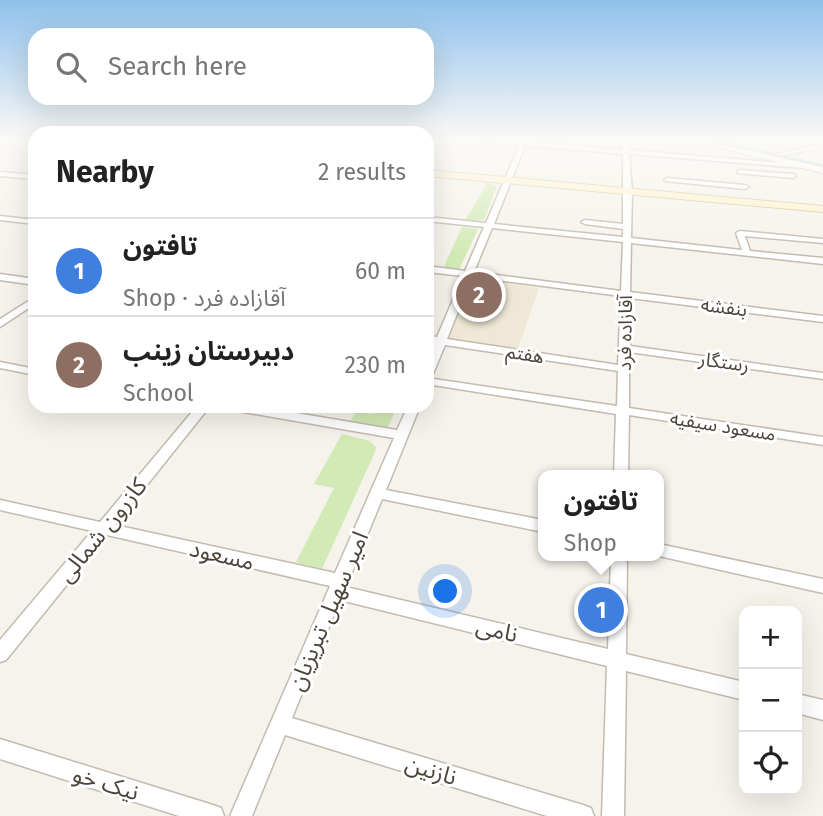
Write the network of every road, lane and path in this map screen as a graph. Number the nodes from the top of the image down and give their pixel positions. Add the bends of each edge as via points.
1 (497, 179) edge
2 (627, 179) edge
3 (742, 179) edge
4 (508, 180) junction
5 (667, 180) dead end
6 (745, 187) junction
7 (628, 191) junction
8 (752, 202) junction
9 (823, 209) edge
10 (0, 218) edge
11 (434, 220) edge
12 (28, 221) edge
13 (585, 222) dead end
14 (488, 226) junction
15 (627, 227) junction
16 (627, 240) junction
17 (823, 241) edge
18 (747, 253) junction
19 (823, 261) edge
20 (434, 270) edge
21 (468, 274) junction
22 (0, 277) edge
23 (28, 281) edge
24 (625, 295) junction
25 (28, 305) edge
26 (823, 319) edge
27 (0, 324) edge
28 (434, 341) edge
29 (440, 341) junction
30 (624, 348) junction
31 (434, 356) edge
32 (0, 365) edge
33 (624, 369) junction
34 (28, 371) edge
35 (823, 376) edge
36 (434, 382) edge
37 (623, 410) junction
38 (198, 413) edge
39 (273, 413) edge
40 (411, 413) edge
41 (401, 435) junction
42 (823, 442) edge
43 (621, 470) edge
44 (377, 493) junction
45 (0, 505) edge
46 (538, 525) edge
47 (103, 528) junction
48 (664, 551) edge
49 (619, 561) edge
50 (823, 586) edge
51 (338, 587) junction
52 (0, 654) edge
53 (617, 659) junction
54 (739, 690) edge
55 (802, 705) edge
56 (823, 710) edge
57 (280, 724) junction
58 (0, 749) edge
59 (213, 816) edge
60 (241, 816) edge
61 (583, 816) edge
62 (613, 816) edge

1 - 4 main road
2 - 7 street, آقازاده فرد
3 - 6 street
4 - 7 main road
4 - 14 street
5 - 6 street
6 - 8 street
7 - 8 main road
7 - 15 street, آقازاده فرد
8 - 9 main road
10 - 12 street
11 - 14 street
13 - 15 street
14 - 16 street
14 - 21 street
15 - 16 street, آقازاده فرد
16 - 18 street
16 - 24 street, آقازاده فرد
17 - 18 street via 740,233
18 - 19 street
20 - 21 street, بنفشه
21 - 24 street, بنفشه
21 - 29 street
22 - 23 street
24 - 26 street, بنفشه
24 - 30 street, آقازاده فرد
25 - 27 street
28 - 29 street, هفتم
29 - 31 street
29 - 33 street, هفتم
30 - 33 street, آقازاده فرد
30 - 35 street, رستگار
32 - 34 street
33 - 37 street, آقازاده فرد
36 - 37 street, مسعود سیفیه
37 - 42 street, مسعود سیفیه
37 - 43 street, آقازاده فرد
38 - 47 street, کازرون شمالی
39 - 41 street
40 - 41 street, امیر سهیل تبریزیان
41 - 44 street, امیر سهیل تبریزیان
44 - 46 street
44 - 51 street, امیر سهیل تبریزیان
45 - 47 street
47 - 51 street, مسعود
47 - 52 street, کازرون شمالی
48 - 50 street
49 - 53 street
51 - 53 street, نامی
51 - 57 street, امیر سهیل تبریزیان
53 - 54 street
53 - 62 street
55 - 56 street
57 - 60 street, امیر سهیل تبریزیان
57 - 61 street, نازنین
58 - 59 street, نیک خو

